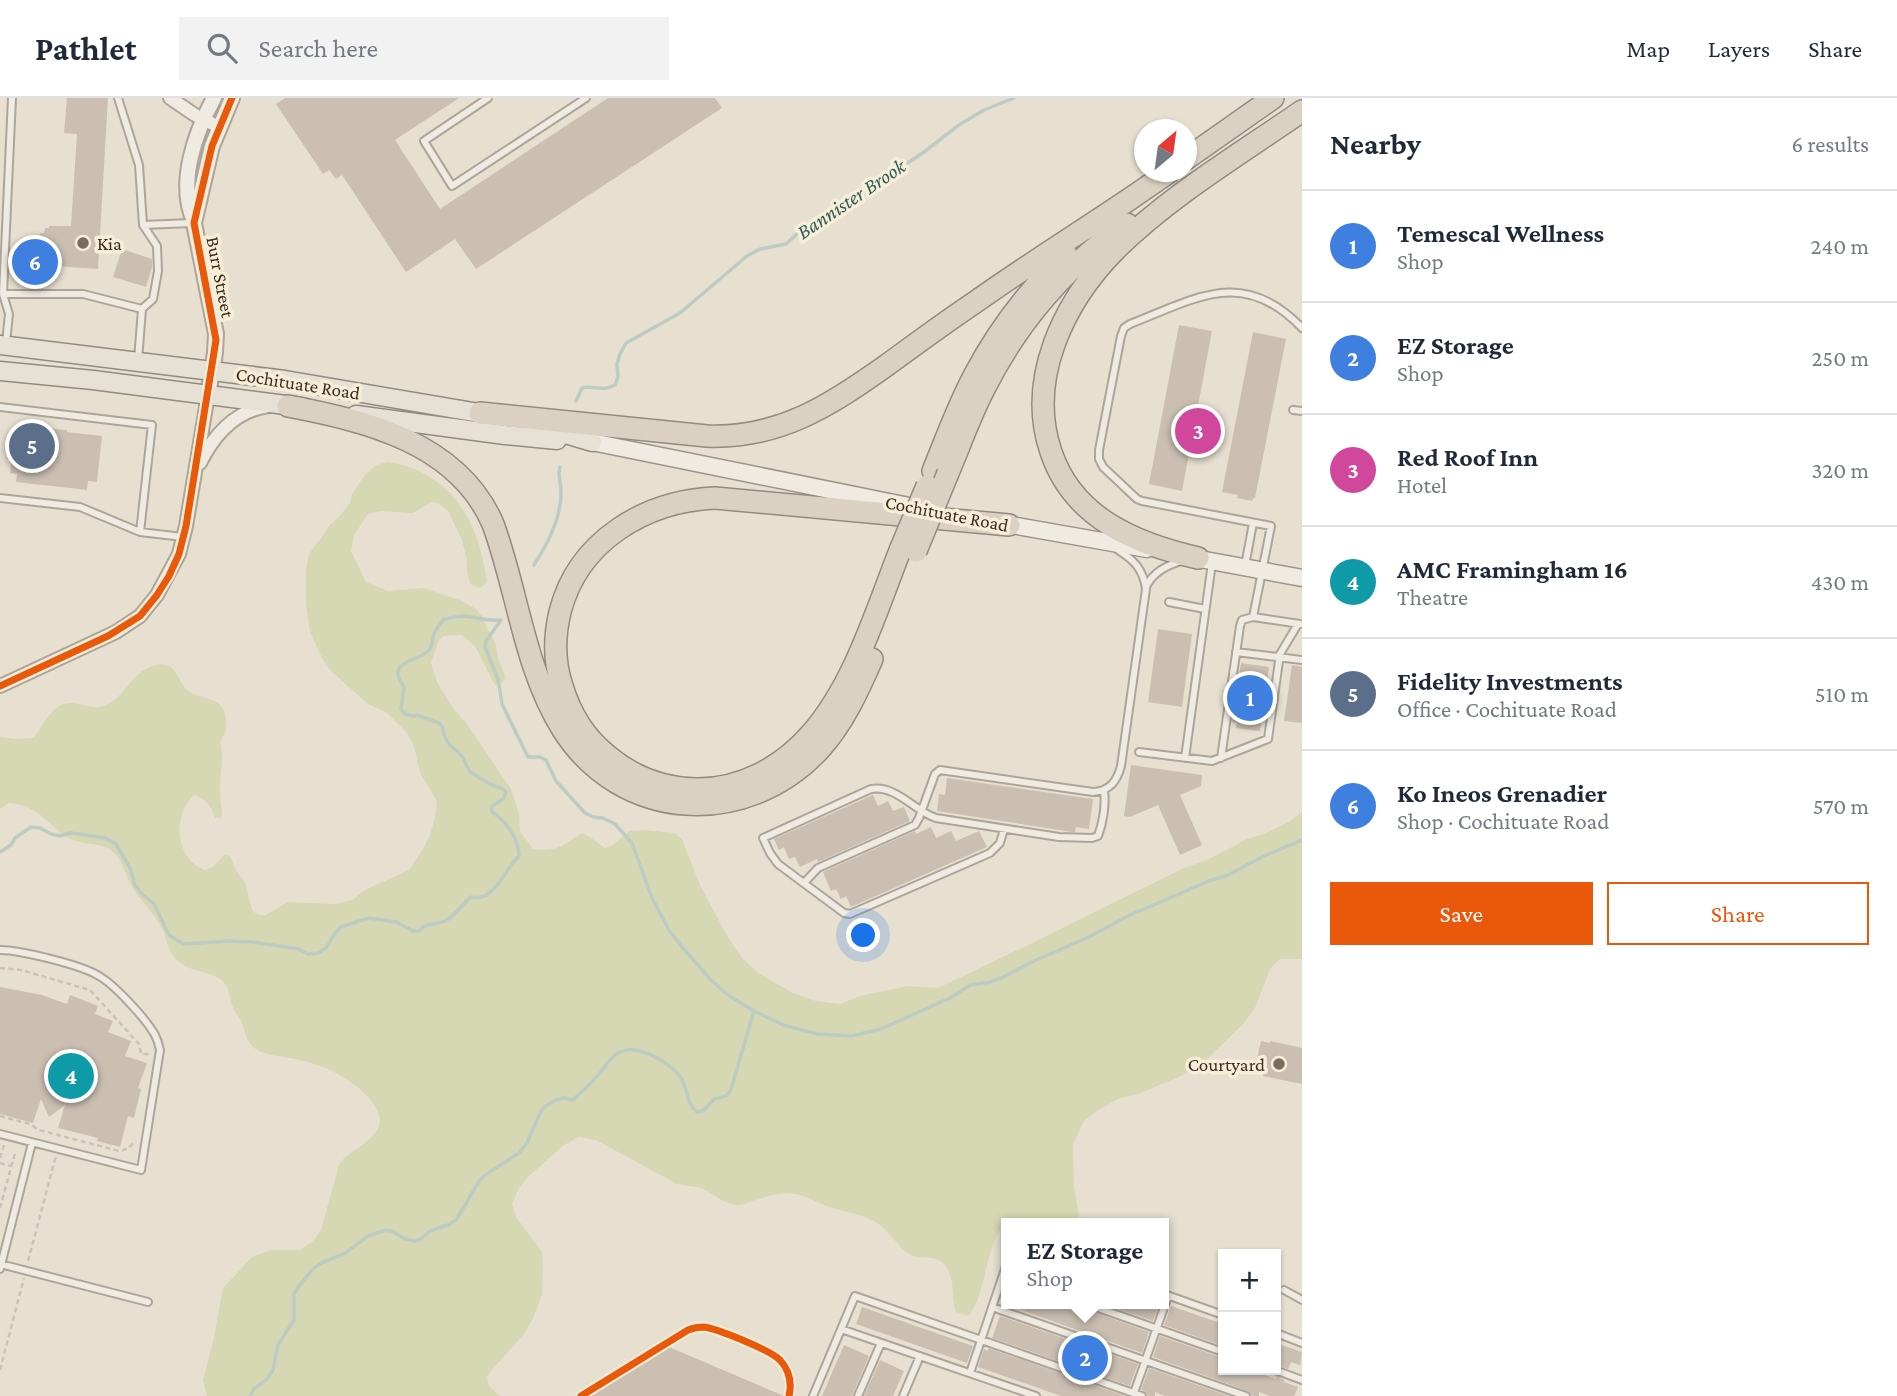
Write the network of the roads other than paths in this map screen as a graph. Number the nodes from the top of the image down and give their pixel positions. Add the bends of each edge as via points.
1 (12, 98) edge
2 (118, 98) edge
3 (170, 98) edge
4 (214, 98) edge
5 (232, 98) edge
6 (488, 98) edge
7 (586, 98) edge
8 (1273, 98) edge
9 (1302, 111) edge
10 (204, 120) junction
11 (219, 127) junction
12 (1197, 151) edge
13 (1207, 177) junction
14 (1154, 182) edge
15 (1134, 196) junction
16 (194, 223) junction
17 (143, 225) junction
18 (3, 294) junction
19 (142, 309) junction
20 (1302, 328) edge
21 (3, 345) edge
22 (138, 361) junction
23 (212, 370) junction
24 (0, 371) edge
25 (208, 395) junction
26 (288, 406) junction
27 (0, 407) edge
28 (1293, 410) dead end
29 (1302, 411) edge
30 (480, 413) junction
31 (592, 442) junction
32 (941, 472) junction
33 (192, 483) junction
34 (0, 498) edge
35 (1253, 523) junction
36 (1009, 525) junction
37 (140, 532) junction
38 (183, 537) junction
39 (1097, 541) junction
40 (909, 550) junction
41 (1205, 560) junction
42 (1245, 567) junction
43 (1263, 570) junction
44 (1302, 578) edge
45 (1146, 589) junction
46 (1169, 602) dead end
47 (1205, 609) junction
48 (1254, 617) junction
49 (1300, 624) edge
50 (1236, 652) junction
51 (1280, 658) junction
52 (1302, 660) edge
53 (0, 686) edge
54 (1139, 752) dead end
55 (1185, 758) junction
56 (1221, 758) junction
57 (1104, 791) junction
58 (922, 810) junction
59 (1004, 829) junction
60 (804, 883) junction
61 (0, 950) edge
62 (0, 1134) edge
63 (32, 1143) junction
64 (0, 1266) edge
65 (1001, 1285) edge
66 (1284, 1290) dead end
67 (1169, 1296) edge
68 (1302, 1300) edge
69 (148, 1302) dead end
70 (992, 1307) junction
71 (1102, 1309) edge
72 (1162, 1309) edge
73 (1218, 1313) edge
74 (1157, 1328) junction
75 (841, 1329) junction
76 (1281, 1335) edge
77 (981, 1340) junction
78 (881, 1343) junction
79 (1302, 1343) edge
80 (1218, 1350) edge
81 (920, 1356) junction
82 (1146, 1361) junction
83 (1281, 1372) edge
84 (970, 1373) junction
85 (1302, 1380) edge
86 (1138, 1395) edge
87 (813, 1396) edge
88 (858, 1396) edge
89 (903, 1396) edge
90 (1036, 1396) edge
91 (1245, 1396) edge

1 - 18 lane
2 - 17 lane via 139,165
3 - 10 street
4 - 10 street
5 - 11 street, Burr Street
6 - 7 lane via 424,141 452,186
8 - 12 highway
9 - 13 highway
10 - 11 street
10 - 16 street via 188,181 188,206
11 - 16 street, Burr Street
13 - 32 highway via 1112,234 1044,298 989,379
13 - 41 highway via 1133,233 1087,284 1054,346 1042,404 1054,460 1086,507 1130,536
14 - 15 highway
15 - 30 highway via 972,303 846,394 784,425 753,433 707,436
15 - 32 highway via 1074,246 1013,313 973,378
16 - 17 lane
16 - 23 street, Burr Street via 215,328
17 - 19 lane via 157,246 158,271 153,299
18 - 19 lane via 83,294
18 - 21 lane via 9,314
19 - 22 lane
20 - 35 lane via 1262,299 1225,292 1202,296 1130,324 1121,336 1099,450 1101,464 1139,500
21 - 22 main road, Cochituate Road
22 - 23 main road, Cochituate Road
23 - 25 street, Burr Street
23 - 30 main road, Cochituate Road
24 - 25 main road, Cochituate Road
25 - 26 main road, Cochituate Road
25 - 33 street
26 - 31 main road, Cochituate Road
26 - 33 street via 254,409 234,420 211,444
26 - 40 highway via 409,441 463,478 493,524 537,673 562,728 587,760 610,779 662,801 703,805 747,797 787,777 818,751 858,690
27 - 37 lane via 152,425
28 - 29 lane
30 - 31 main road, Cochituate Road
31 - 36 main road, Cochituate Road
32 - 40 highway, bridge
33 - 38 street
34 - 37 lane via 80,507
35 - 42 lane
35 - 43 lane via 1271,526
36 - 39 main road, Cochituate Road
36 - 40 highway via 715,498 684,501 643,514 596,547 565,595 556,653 571,711 605,754 657,783 702,789 760,774 799,746 834,703
37 - 38 lane
38 - 53 street via 169,576 139,616 108,636
39 - 41 main road, Cochituate Road
39 - 45 lane via 1136,562
41 - 42 main road, Cochituate Road
41 - 45 lane via 1163,568
41 - 47 lane
42 - 43 main road, Cochituate Road
43 - 44 main road, Cochituate Road
43 - 48 lane
45 - 57 lane via 1121,766 1113,784
46 - 47 lane
47 - 55 lane
48 - 49 lane
48 - 50 lane via 1240,623
49 - 51 lane
50 - 51 lane
50 - 56 lane
51 - 52 lane
51 - 56 lane via 1268,739
54 - 55 lane
55 - 56 lane
57 - 58 lane via 943,770 935,774
57 - 59 lane via 1100,830 1095,837
58 - 59 lane via 933,818
58 - 60 lane via 915,825 818,869
58 - 60 lane via 874,788 763,838 775,861
59 - 60 lane via 1000,843 989,853 855,913 844,913
61 - 63 lane via 99,976 148,1025 160,1050 141,1170
62 - 63 lane
63 - 64 lane
64 - 69 lane
65 - 70 lane
66 - 68 lane
67 - 73 lane
70 - 77 lane
70 - 82 lane
71 - 74 lane
72 - 74 lane
74 - 80 lane
74 - 82 lane
75 - 77 lane via 855,1296
75 - 78 lane
75 - 87 lane
76 - 79 lane
77 - 84 lane
77 - 86 lane
78 - 81 lane
78 - 88 lane
81 - 84 lane
81 - 89 lane
82 - 86 lane
82 - 91 lane
83 - 85 lane
84 - 90 lane

